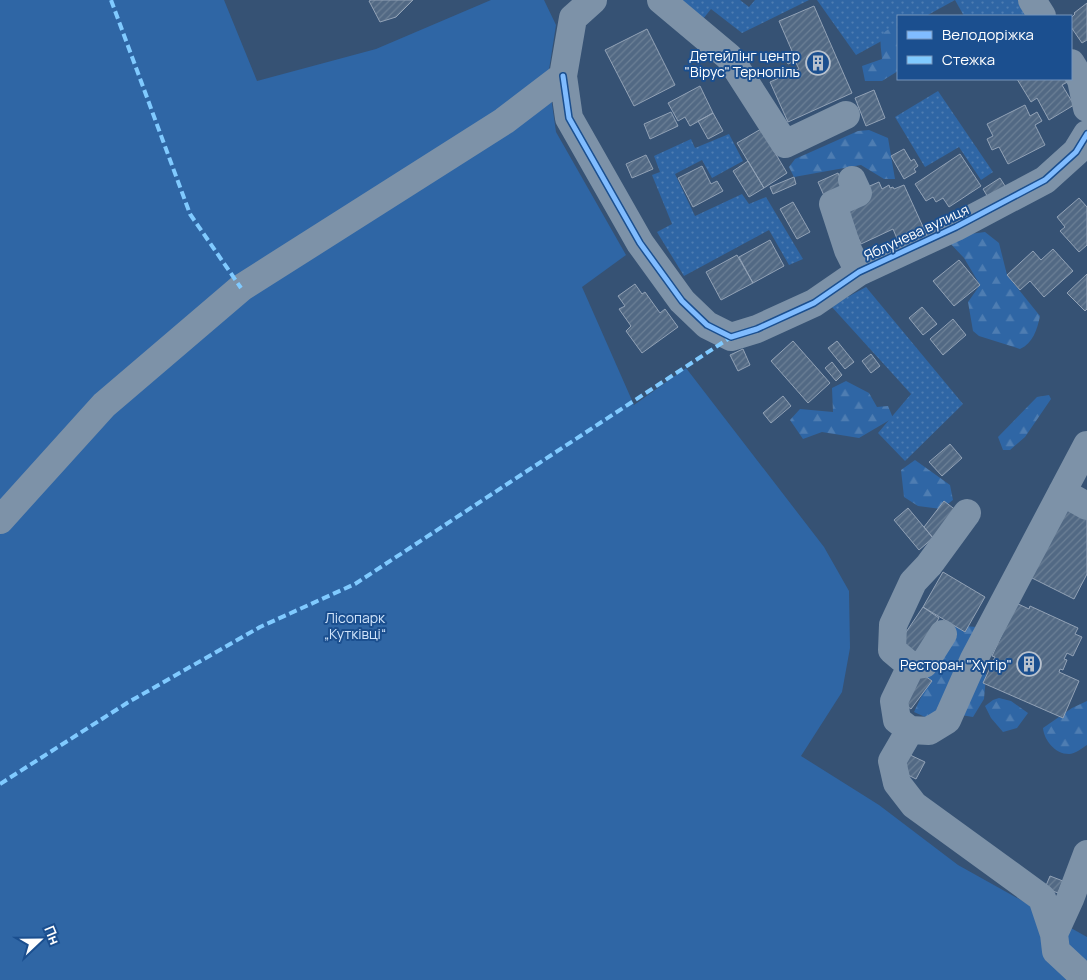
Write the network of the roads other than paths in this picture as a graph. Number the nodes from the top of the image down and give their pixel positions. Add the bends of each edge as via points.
1 (593, 0) edge
2 (661, 0) edge
3 (1032, 0) edge
4 (569, 9) edge
5 (1041, 15) edge
6 (1072, 65) edge
7 (563, 76) junction
8 (1087, 108) edge
9 (846, 115) dead end
10 (1087, 134) edge
11 (852, 180) dead end
12 (858, 272) junction
13 (1087, 445) edge
14 (1062, 492) junction
15 (1087, 506) edge
16 (967, 513) dead end
17 (0, 520) edge
18 (943, 634) dead end
19 (911, 666) junction
20 (910, 730) junction
21 (1087, 854) edge
22 (1054, 934) junction
23 (1086, 979) edge

1 - 4 street
2 - 9 street via 730,57 786,144
3 - 5 street
4 - 7 street, Яблунева вулиця
6 - 8 street via 1081,80
7 - 12 street, Яблунева вулиця via 569,118 640,243 682,301 707,325 731,337 757,329 814,304
7 - 17 street via 504,121 241,288 104,404
10 - 12 street, Яблунева вулиця via 1076,152 1045,180 956,227
11 - 12 street via 858,194 833,204
13 - 14 street
14 - 15 street
14 - 20 street via 974,659 947,720 928,731
16 - 19 street via 913,582 893,625 892,650
18 - 19 street via 924,664
19 - 20 street via 894,701 897,720
20 - 22 street via 892,761 897,784 914,805 1042,898
21 - 22 street
22 - 23 street via 1056,952

